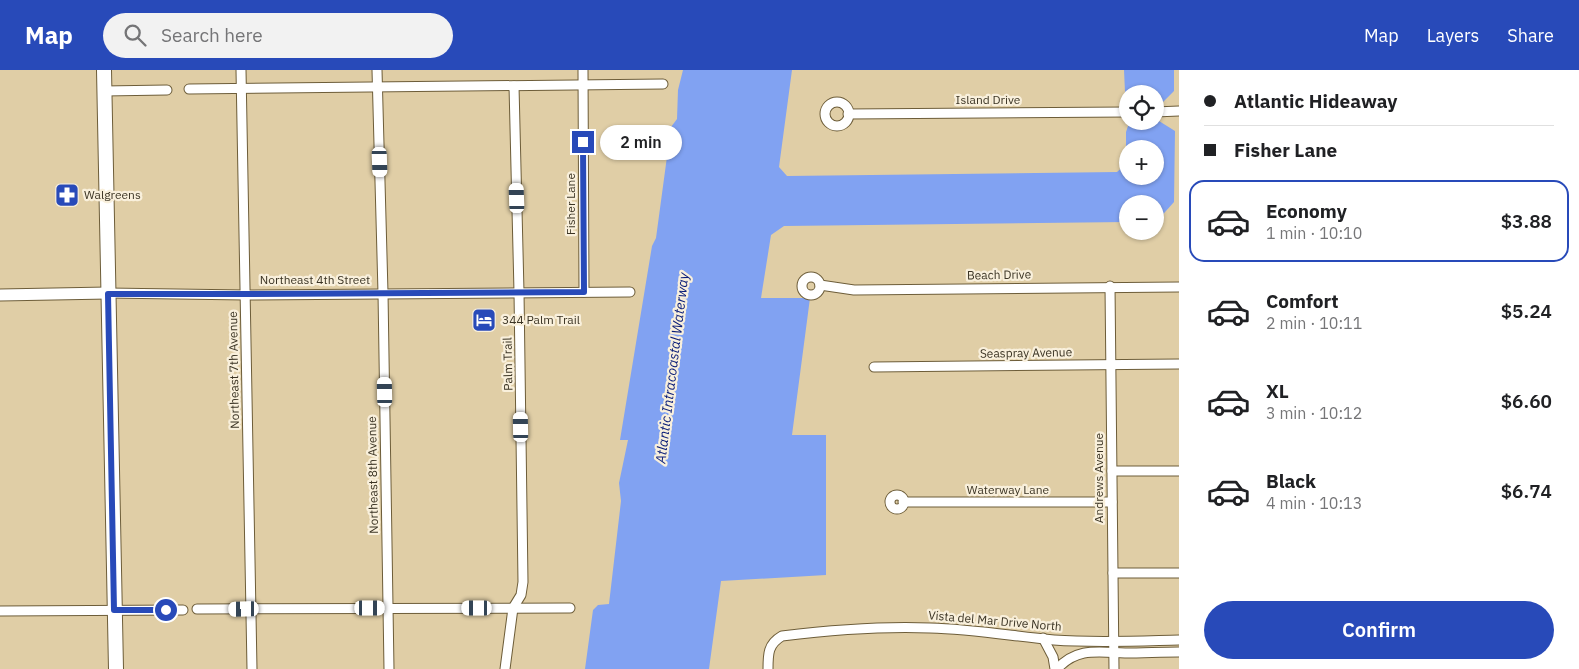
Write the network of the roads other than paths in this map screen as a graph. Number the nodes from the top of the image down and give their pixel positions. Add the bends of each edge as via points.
1 (104, 70) edge
2 (241, 70) edge
3 (377, 70) edge
4 (583, 70) edge
5 (663, 84) dead end
6 (582, 85) junction
7 (514, 86) junction
8 (378, 87) junction
9 (189, 89) dead end
10 (241, 89) junction
11 (167, 90) dead end
12 (104, 91) junction
13 (1179, 111) edge
14 (1119, 112) edge
15 (1164, 112) edge
16 (848, 114) dead end
17 (820, 285) dead end
18 (1110, 286) junction
19 (1179, 287) edge
20 (520, 292) junction
21 (584, 292) junction
22 (630, 292) dead end
23 (383, 293) junction
24 (108, 294) junction
25 (245, 294) junction
26 (0, 295) edge
27 (1179, 364) edge
28 (1111, 365) junction
29 (874, 367) dead end
30 (1112, 471) junction
31 (1179, 471) edge
32 (903, 502) dead end
33 (1112, 502) junction
34 (1113, 573) junction
35 (1179, 573) edge
36 (388, 608) junction
37 (513, 608) junction
38 (570, 608) dead end
39 (251, 609) junction
40 (114, 610) junction
41 (183, 610) dead end
42 (197, 610) dead end
43 (0, 611) edge
44 (1043, 638) junction
45 (1179, 640) edge
46 (1113, 641) junction
47 (1113, 652) junction
48 (1179, 652) edge
49 (768, 666) edge
50 (116, 669) edge
51 (252, 669) edge
52 (389, 669) edge
53 (505, 669) edge
54 (1056, 669) edge
55 (1114, 669) edge

1 - 12 main road
2 - 10 street, Northeast 7th Avenue
3 - 8 street, Northeast 8th Avenue
4 - 6 street
5 - 6 street
6 - 7 street
6 - 21 street, Fisher Lane
7 - 8 street
7 - 20 street, Palm Trail
8 - 10 street
8 - 23 street, Northeast 8th Avenue
9 - 10 street
10 - 25 street, Northeast 7th Avenue
11 - 12 street
12 - 24 main road
13 - 15 street
14 - 16 street, Island Drive
17 - 18 street, Beach Drive via 854,290
18 - 19 street, Beach Drive
18 - 28 street, Andrews Avenue
20 - 21 street, Northeast 4th Street
20 - 23 street, Northeast 4th Street
20 - 37 street, Palm Trail via 523,582 521,595
21 - 22 street, Northeast 4th Street
23 - 25 street, Northeast 4th Street
23 - 36 street, Northeast 8th Avenue
24 - 25 street, Northeast 4th Street
24 - 26 street, Northeast 4th Street
24 - 40 main road
25 - 39 street, Northeast 7th Avenue
27 - 28 street, Seaspray Avenue
28 - 29 street, Seaspray Avenue
28 - 30 street, Andrews Avenue
30 - 31 street
30 - 33 street, Andrews Avenue
32 - 33 street, Waterway Lane
33 - 34 street, Andrews Avenue
34 - 35 street
34 - 46 street, Andrews Avenue
36 - 37 street
36 - 39 street
36 - 52 street, Northeast 8th Avenue
37 - 38 street
37 - 53 street, Palm Trail
39 - 42 street
39 - 51 street, Northeast 7th Avenue
40 - 41 street
40 - 43 street
40 - 50 main road
44 - 46 street, Vista del Mar Drive North
44 - 49 street, Vista del Mar Drive North via 930,628 835,630 782,636 772,643
44 - 54 street
45 - 46 street, Vista del Mar Drive North
46 - 47 street, Andrews Avenue
47 - 48 street
47 - 54 street via 1083,652 1070,657
47 - 55 street, Andrews Avenue

